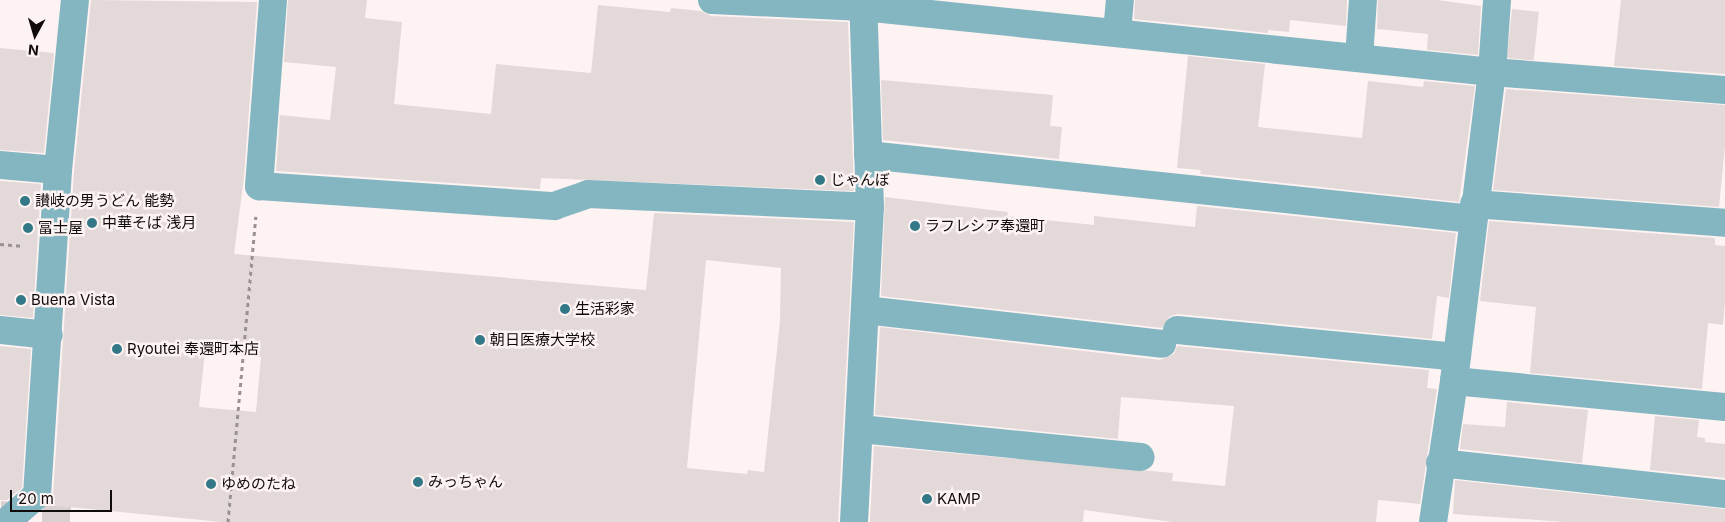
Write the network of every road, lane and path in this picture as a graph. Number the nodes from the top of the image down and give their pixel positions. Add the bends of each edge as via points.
1 (75, 0) edge
2 (273, 0) edge
3 (712, 0) edge
4 (1120, 0) edge
5 (1363, 0) edge
6 (1496, 0) edge
7 (863, 3) edge
8 (1117, 33) junction
9 (1358, 58) junction
10 (1492, 72) junction
11 (1725, 90) edge
12 (868, 155) junction
13 (0, 165) edge
14 (58, 170) junction
15 (259, 186) junction
16 (870, 207) junction
17 (1474, 211) junction
18 (1725, 223) edge
19 (865, 310) junction
20 (0, 330) edge
21 (49, 335) junction
22 (1456, 369) junction
23 (1725, 407) edge
24 (860, 429) junction
25 (1141, 457) dead end
26 (1440, 463) junction
27 (1725, 494) edge
28 (6, 522) edge
29 (228, 522) edge
30 (854, 522) edge
31 (1433, 522) edge

1 - 14 street
2 - 15 street
3 - 7 street
4 - 8 street
5 - 9 street
6 - 10 street
7 - 8 street
7 - 12 street
8 - 9 street
9 - 10 street
10 - 11 street
10 - 17 street
12 - 16 street
12 - 17 street
13 - 14 street
14 - 21 street
15 - 16 street via 554,206 588,194
15 - 29 path
16 - 19 street
17 - 18 street
17 - 22 street
19 - 22 street via 1169,337
19 - 24 street
20 - 21 street
21 - 28 street via 38,495
22 - 23 street
22 - 26 street
24 - 25 street
24 - 30 street
26 - 27 street
26 - 31 street

